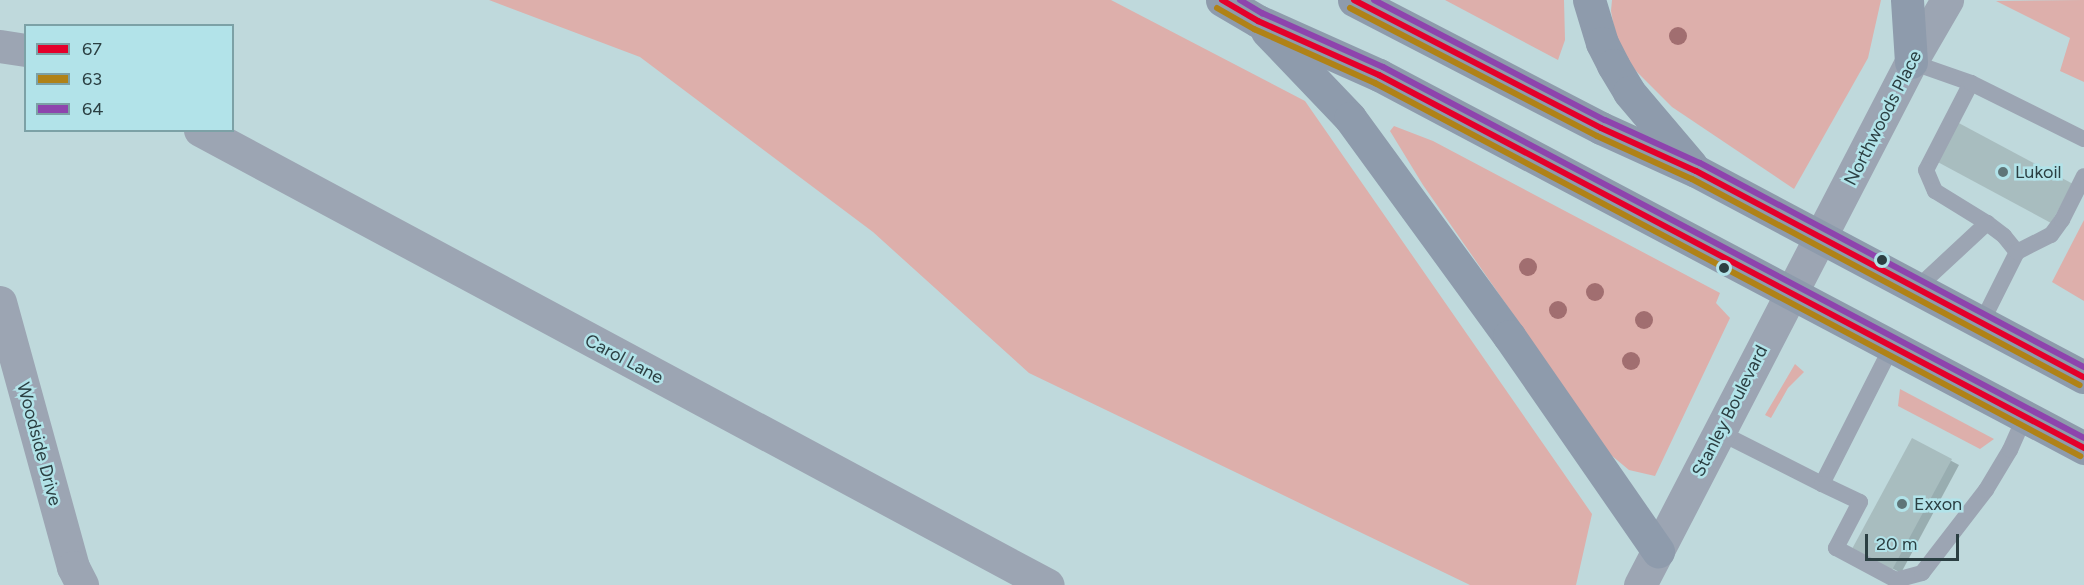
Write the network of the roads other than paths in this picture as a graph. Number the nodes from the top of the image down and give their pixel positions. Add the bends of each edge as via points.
1 (1222, 0) edge
2 (1354, 0) edge
3 (1588, 0) edge
4 (1907, 0) edge
5 (1947, 0) edge
6 (1258, 21) junction
7 (0, 46) edge
8 (24, 50) edge
9 (1911, 62) junction
10 (1971, 83) junction
11 (204, 132) edge
12 (2084, 140) edge
13 (1696, 171) junction
14 (2084, 176) edge
15 (1987, 223) junction
16 (1822, 238) junction
17 (2017, 252) junction
18 (1917, 288) junction
19 (1792, 293) junction
20 (0, 302) edge
21 (1982, 322) junction
22 (1893, 346) junction
23 (2084, 376) edge
24 (2025, 417) junction
25 (1719, 432) junction
26 (2084, 448) edge
27 (1822, 484) junction
28 (1658, 551) junction
29 (82, 585) edge
30 (1048, 585) edge
31 (1640, 585) edge

1 - 6 highway
2 - 13 highway via 1601,128
3 - 13 highway via 1602,43 1629,92
4 - 9 highway
5 - 9 street, Northwoods Place
6 - 19 highway via 1379,75
6 - 28 highway via 1350,118 1509,336
7 - 8 street
9 - 10 lane
9 - 16 street, Northwoods Place
10 - 12 lane
10 - 15 lane via 1926,170 1935,191
11 - 30 street, Carol Lane
13 - 16 highway
14 - 17 lane via 2051,235
15 - 17 lane
15 - 18 lane
16 - 18 highway
16 - 19 street, Stanley Boulevard
17 - 21 lane
18 - 21 highway
19 - 22 highway
19 - 25 street, Stanley Boulevard
20 - 29 street, Woodside Drive via 73,567
21 - 23 highway
22 - 24 highway
22 - 27 lane
24 - 26 highway
24 - 27 lane via 1986,490 1922,573 1896,580 1836,548 1860,502
25 - 27 lane
25 - 28 street, Stanley Boulevard
28 - 31 street, Stanley Boulevard

